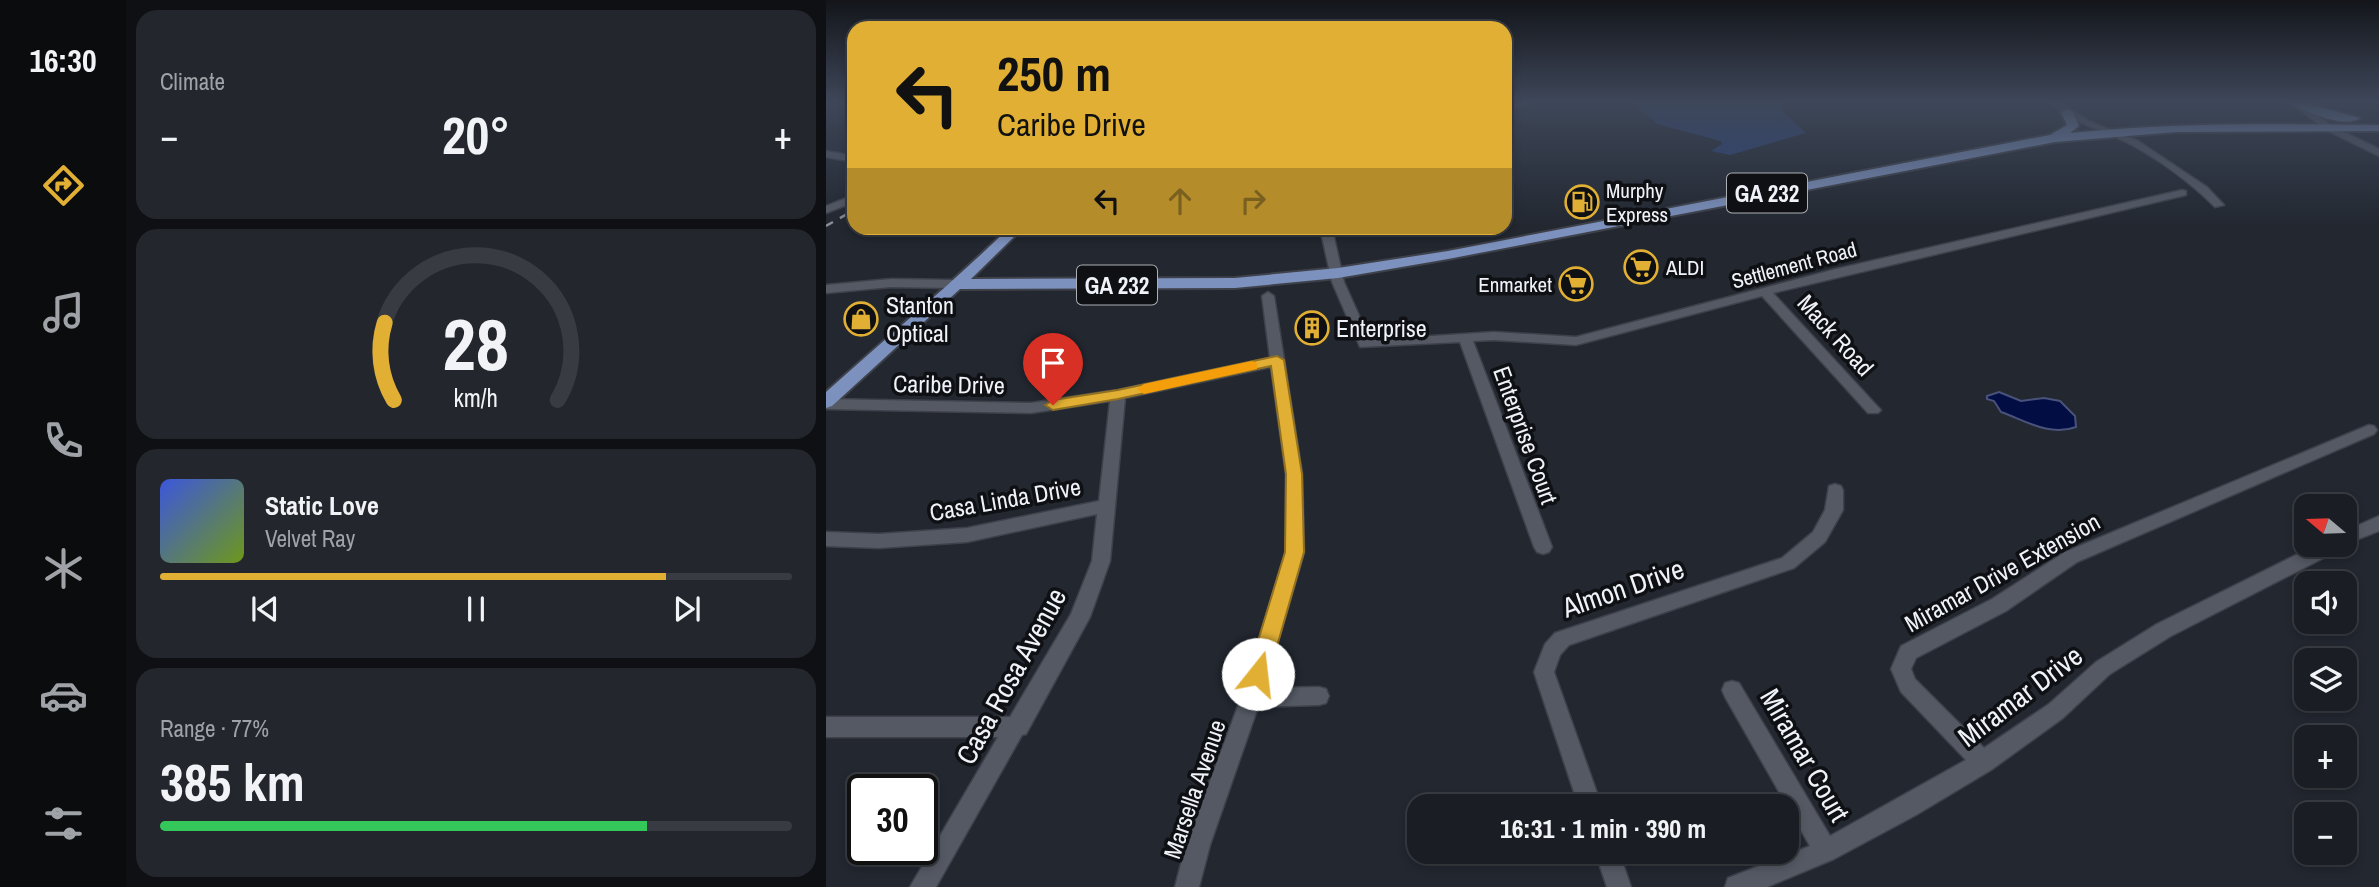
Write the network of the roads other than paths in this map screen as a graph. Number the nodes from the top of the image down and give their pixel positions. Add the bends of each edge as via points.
1 (2029, 143) edge
2 (2135, 143) edge
3 (2140, 143) edge
4 (2361, 143) edge
5 (2143, 148) junction
6 (2379, 153) edge
7 (826, 154) edge
8 (847, 158) edge
9 (2182, 193) dead end
10 (847, 201) edge
11 (2220, 205) dead end
12 (826, 210) edge
13 (1009, 235) edge
14 (1328, 235) edge
15 (1334, 257) junction
16 (981, 264) junction
17 (1370, 268) junction
18 (1338, 273) junction
19 (1309, 276) junction
20 (1235, 283) junction
21 (955, 284) junction
22 (1014, 284) junction
23 (826, 289) edge
24 (1765, 292) junction
25 (1268, 296) junction
26 (913, 320) junction
27 (1466, 340) junction
28 (1277, 360) junction
29 (1118, 395) junction
30 (826, 403) edge
31 (1873, 410) dead end
32 (2369, 430) dead end
33 (1835, 490) dead end
34 (1108, 506) junction
35 (2379, 523) edge
36 (2357, 533) edge
37 (826, 539) edge
38 (1543, 547) dead end
39 (2309, 557) edge
40 (1732, 690) dead end
41 (1319, 696) dead end
42 (1251, 698) junction
43 (826, 727) edge
44 (1018, 727) junction
45 (1983, 762) junction
46 (1586, 794) edge
47 (1826, 850) junction
48 (1611, 864) edge
49 (922, 887) edge
50 (1187, 887) edge
51 (1619, 887) edge
52 (1737, 887) edge

1 - 17 main road, GA 232
2 - 5 street
3 - 5 main road
4 - 6 street
5 - 11 street
7 - 8 street
9 - 24 street, Settlement Road
10 - 12 street
13 - 16 main road
14 - 15 street
15 - 17 main road
15 - 18 street
16 - 21 main road
16 - 22 main road via 980,272 990,281
17 - 18 main road, GA 232
18 - 19 main road, GA 232
18 - 27 street, Settlement Road via 1364,344
19 - 20 main road, GA 232
19 - 25 main road
20 - 22 main road, GA 232
20 - 25 main road
21 - 22 main road, GA 232
21 - 23 street
21 - 26 main road
22 - 26 main road via 972,293
24 - 27 street, Settlement Road via 1576,341 1494,336
24 - 31 street, Mack Road
25 - 28 street, Marsella Avenue
26 - 30 main road
27 - 38 street, Enterprise Court
28 - 29 street, Caribe Drive
28 - 42 street, Marsella Avenue via 1294,474 1294,552
29 - 30 street, Caribe Drive via 1031,408
29 - 34 street, Casa Rosa Avenue
32 - 45 street, Miramar Drive Extension via 2071,557 1998,605 1908,652 1901,669 1908,685
33 - 46 street, Almon Drive via 1835,510 1819,537 1788,563 1562,639 1552,650 1544,672
34 - 37 street, Casa Linda Drive via 967,535 879,541
34 - 44 street, Casa Rosa Avenue via 1101,561 1080,617
35 - 36 street
39 - 45 street, Miramar Drive via 2164,630 2103,668 2056,711
40 - 47 street, Miramar Court
41 - 42 street
42 - 50 street, Marsella Avenue
43 - 44 street
44 - 49 street, Casa Rosa Avenue
45 - 47 street, Miramar Drive
47 - 52 street, Miramar Drive
48 - 51 street

